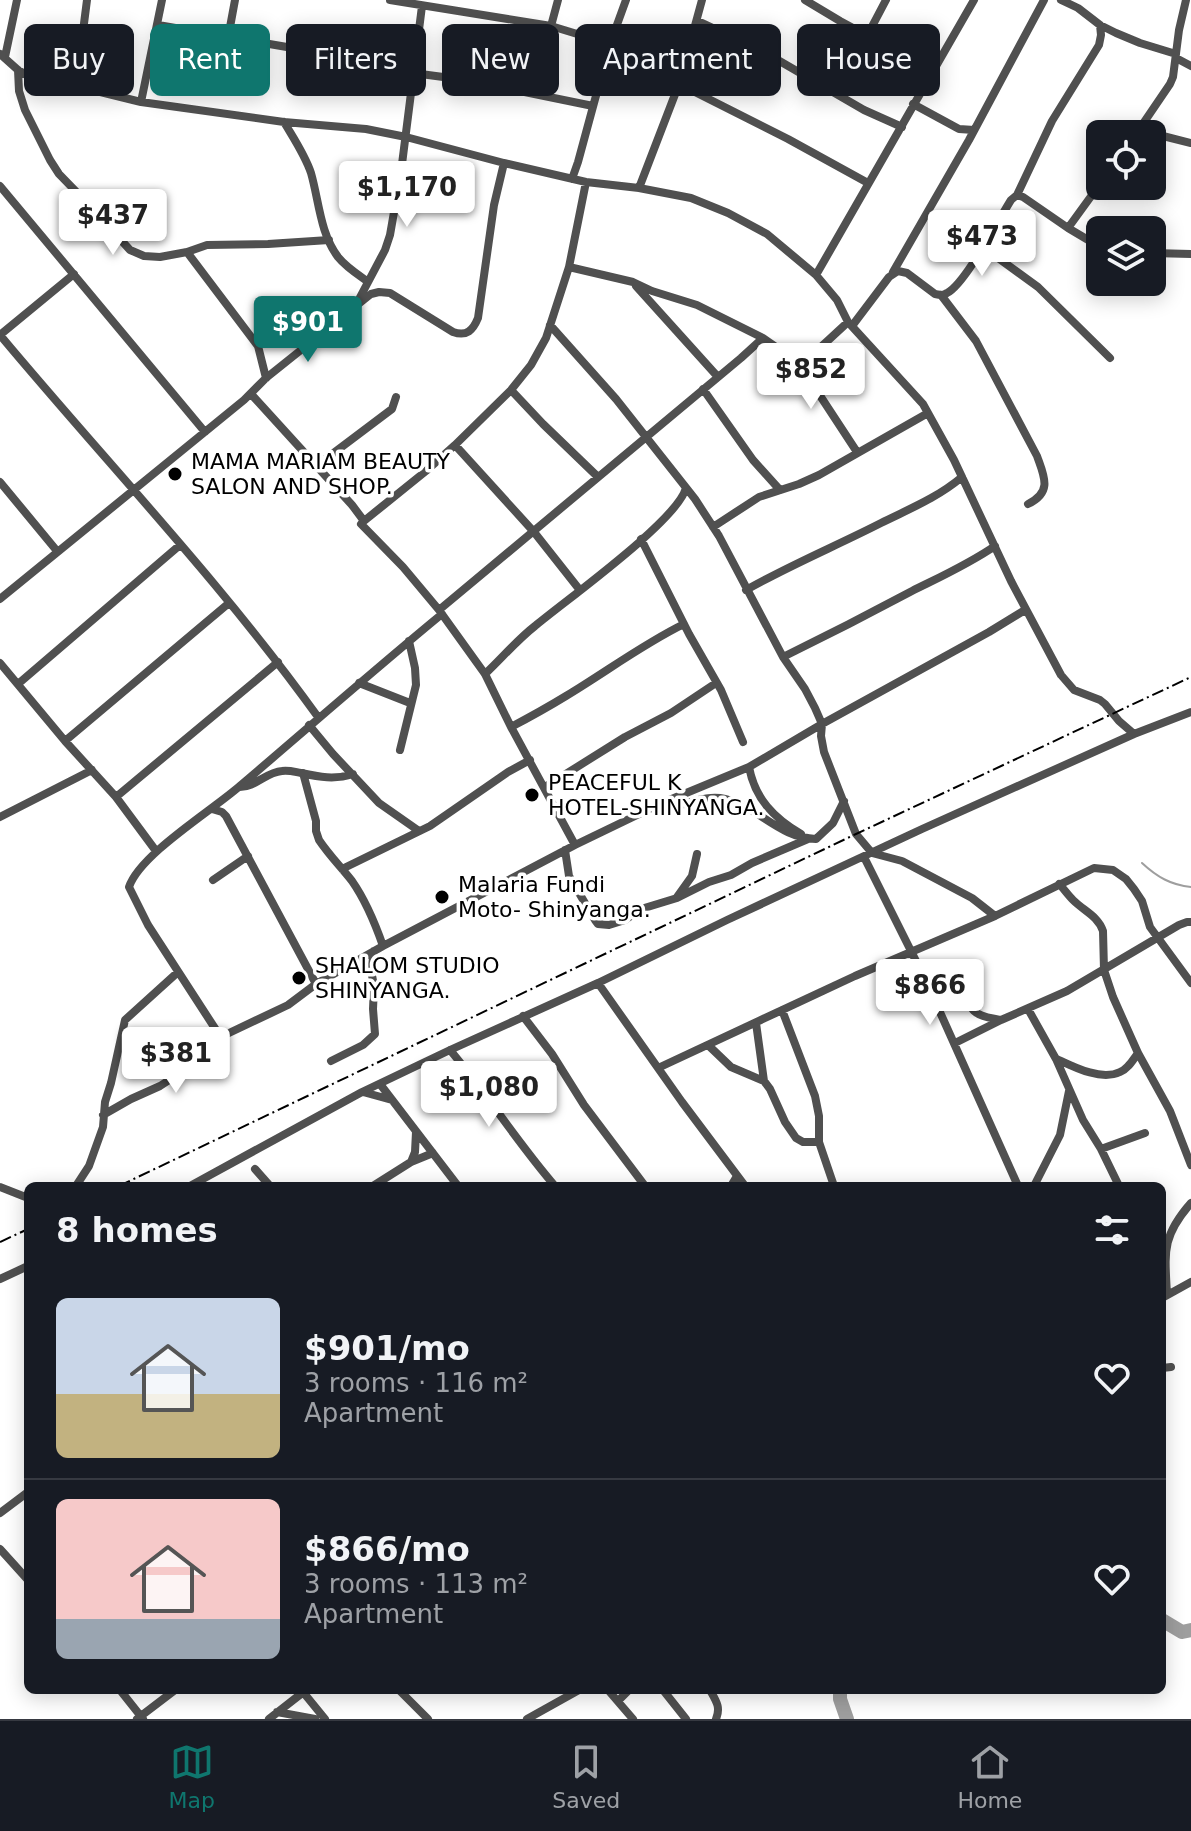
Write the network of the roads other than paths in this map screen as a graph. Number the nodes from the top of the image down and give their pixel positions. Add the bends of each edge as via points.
1 (17, 0) edge
2 (87, 0) edge
3 (162, 0) edge
4 (235, 0) edge
5 (390, 0) edge
6 (558, 0) edge
7 (626, 0) edge
8 (702, 0) edge
9 (886, 0) edge
10 (974, 0) edge
11 (1044, 0) edge
12 (1061, 0) edge
13 (1189, 0) edge
14 (810, 1) edge
15 (422, 6) junction
16 (698, 21) junction
17 (84, 24) edge
18 (158, 24) edge
19 (231, 24) edge
20 (420, 24) edge
21 (538, 24) edge
22 (552, 24) edge
23 (617, 24) edge
24 (697, 24) edge
25 (847, 24) edge
26 (873, 24) edge
27 (1100, 25) junction
28 (2, 56) edge
29 (1176, 56) junction
30 (150, 61) edge
31 (940, 61) edge
32 (1191, 66) edge
33 (18, 70) junction
34 (24, 74) edge
35 (426, 75) edge
36 (117, 96) edge
37 (410, 96) edge
38 (596, 96) edge
39 (674, 96) edge
40 (703, 96) edge
41 (918, 96) edge
42 (141, 102) junction
43 (913, 104) junction
44 (593, 106) junction
45 (1146, 120) edge
46 (284, 122) junction
47 (902, 127) junction
48 (974, 130) junction
49 (406, 137) junction
50 (1166, 138) edge
51 (1191, 143) edge
52 (504, 163) junction
53 (572, 179) junction
54 (586, 182) junction
55 (868, 183) junction
56 (0, 186) edge
57 (639, 188) junction
58 (1017, 195) junction
59 (1088, 200) edge
60 (1068, 228) junction
61 (1086, 239) edge
62 (329, 240) junction
63 (983, 247) junction
64 (187, 252) junction
65 (1166, 253) edge
66 (1191, 254) edge
67 (569, 267) junction
68 (74, 274) junction
69 (892, 274) junction
70 (816, 275) junction
71 (367, 281) junction
72 (633, 282) junction
73 (941, 295) junction
74 (356, 305) junction
75 (850, 324) junction
76 (550, 325) junction
77 (763, 338) junction
78 (786, 354) junction
79 (1110, 358) dead end
80 (718, 377) junction
81 (266, 378) junction
82 (703, 389) junction
83 (511, 390) junction
84 (251, 394) junction
85 (396, 397) dead end
86 (928, 413) junction
87 (205, 432) junction
88 (646, 438) junction
89 (455, 445) junction
90 (857, 452) junction
91 (315, 467) junction
92 (598, 477) junction
93 (962, 477) junction
94 (0, 482) edge
95 (686, 488) junction
96 (136, 490) junction
97 (780, 490) junction
98 (1028, 504) dead end
99 (364, 521) junction
100 (713, 527) junction
101 (534, 532) junction
102 (641, 539) junction
103 (180, 545) junction
104 (995, 546) junction
105 (57, 551) junction
106 (579, 589) junction
107 (746, 590) junction
108 (0, 598) edge
109 (229, 603) junction
110 (1025, 610) junction
111 (440, 612) junction
112 (684, 624) junction
113 (409, 641) junction
114 (783, 657) junction
115 (278, 662) junction
116 (0, 663) edge
117 (485, 674) junction
118 (359, 683) junction
119 (716, 683) junction
120 (18, 684) junction
121 (410, 703) junction
122 (1191, 712) edge
123 (318, 717) junction
124 (822, 724) junction
125 (309, 725) junction
126 (511, 727) junction
127 (1134, 734) junction
128 (65, 741) junction
129 (743, 742) dead end
130 (400, 750) dead end
131 (530, 760) junction
132 (749, 767) junction
133 (92, 770) junction
134 (303, 773) junction
135 (353, 774) junction
136 (240, 787) junction
137 (545, 787) junction
138 (116, 797) junction
139 (844, 801) junction
140 (657, 806) junction
141 (212, 809) junction
142 (0, 817) edge
143 (419, 831) junction
144 (808, 839) junction
145 (575, 845) junction
146 (565, 850) junction
147 (156, 851) junction
148 (697, 854) dead end
149 (868, 855) junction
150 (248, 856) junction
151 (342, 869) junction
152 (213, 880) dead end
153 (1059, 884) junction
154 (677, 898) junction
155 (995, 916) junction
156 (1191, 922) edge
157 (1158, 938) junction
158 (379, 948) junction
159 (912, 951) junction
160 (1104, 970) junction
161 (178, 972) junction
162 (926, 981) junction
163 (598, 983) junction
164 (1191, 983) edge
165 (316, 984) junction
166 (1028, 1009) junction
167 (782, 1010) junction
168 (523, 1016) junction
169 (1001, 1020) junction
170 (756, 1023) junction
171 (223, 1035) junction
172 (955, 1043) junction
173 (708, 1045) junction
174 (450, 1050) junction
175 (1138, 1053) junction
176 (1056, 1059) junction
177 (331, 1061) dead end
178 (658, 1068) junction
179 (764, 1081) junction
180 (380, 1084) junction
181 (1069, 1090) junction
182 (362, 1092) junction
183 (394, 1100) junction
184 (103, 1115) junction
185 (416, 1131) junction
186 (1145, 1133) dead end
187 (819, 1142) junction
188 (1187, 1142) edge
189 (1101, 1149) junction
190 (433, 1153) junction
191 (411, 1162) junction
192 (1191, 1165) edge
193 (255, 1169) dead end
194 (737, 1176) junction
195 (79, 1182) edge
196 (197, 1182) edge
197 (266, 1182) edge
198 (385, 1182) edge
199 (455, 1182) edge
200 (551, 1182) edge
201 (642, 1182) edge
202 (733, 1182) edge
203 (742, 1182) edge
204 (833, 1182) edge
205 (1016, 1182) edge
206 (1036, 1182) edge
207 (1117, 1182) edge
208 (0, 1187) edge
209 (24, 1196) edge
210 (1191, 1203) edge
211 (1166, 1245) edge
212 (24, 1268) edge
213 (0, 1279) edge
214 (1191, 1282) edge
215 (1166, 1295) edge
216 (24, 1495) edge
217 (0, 1513) edge
218 (0, 1549) edge
219 (24, 1576) edge
220 (123, 1694) edge
221 (170, 1694) edge
222 (300, 1694) edge
223 (306, 1694) edge
224 (403, 1694) edge
225 (572, 1694) edge
226 (612, 1694) edge
227 (625, 1694) edge
228 (666, 1694) edge
229 (712, 1694) edge
230 (618, 1701) junction
231 (277, 1712) junction
232 (140, 1718) edge
233 (269, 1719) edge
234 (315, 1719) edge
235 (325, 1719) edge
236 (428, 1719) edge
237 (527, 1719) edge
238 (633, 1719) edge
239 (686, 1719) edge
240 (716, 1719) edge

1 - 28 street
2 - 17 street
3 - 18 street
4 - 19 street
5 - 15 street
6 - 22 street
7 - 23 street
8 - 16 street
9 - 26 street
10 - 31 street
11 - 48 street
12 - 27 street
13 - 29 street
14 - 25 street
15 - 20 street
15 - 21 street
16 - 24 street
16 - 47 street
27 - 29 street
27 - 58 street via 1099,45 1052,121
28 - 33 street
29 - 32 street
29 - 45 street via 1170,84
30 - 42 street
33 - 34 street
33 - 64 street via 25,110 50,160 121,242 144,256
35 - 44 street
36 - 42 street
37 - 49 street
38 - 44 street
39 - 57 street
40 - 55 street
41 - 43 street
42 - 46 street
43 - 47 street
43 - 48 street via 959,129
44 - 53 street
46 - 49 street
46 - 62 street via 307,164
47 - 55 street
48 - 69 street
49 - 52 street
49 - 71 street via 390,235
50 - 51 street
52 - 53 street
52 - 74 street via 474,328 453,332 390,293 379,292
53 - 54 street
54 - 57 street
54 - 67 street
55 - 70 street
56 - 68 street
57 - 70 street via 691,198 728,213 767,234
58 - 60 street
58 - 63 street
59 - 60 street
60 - 61 street
62 - 64 street via 207,245
62 - 71 street via 339,257
63 - 73 street via 956,287
63 - 79 street via 1038,287
64 - 81 street via 258,346
65 - 66 street
67 - 72 street
67 - 76 street
68 - 87 street
68 - 96 street via 0,335
69 - 73 street via 907,273
69 - 75 street
70 - 75 street
71 - 74 street
72 - 77 street via 697,305
72 - 80 street
73 - 98 street via 976,341 1037,456 1046,486 1039,499
74 - 81 street
75 - 78 street via 812,351
75 - 86 street
76 - 83 street via 531,365
76 - 88 street
77 - 78 street
77 - 80 street
78 - 90 street
80 - 82 street
81 - 84 street
82 - 88 street
82 - 97 street
83 - 89 street
83 - 92 street
84 - 87 street
84 - 91 street
85 - 91 street via 392,409
86 - 90 street
86 - 93 street
87 - 96 street
88 - 92 street
88 - 95 street
89 - 99 street
89 - 101 street
90 - 97 street
91 - 99 street
92 - 101 street
93 - 104 street
93 - 107 street via 917,507
94 - 105 street
95 - 100 street
95 - 102 street via 680,502
96 - 103 street
96 - 105 street
97 - 100 street via 759,497
99 - 111 street via 361,524
100 - 107 street
101 - 106 street
101 - 111 street
102 - 106 street
102 - 112 street
103 - 109 street
103 - 120 street
104 - 110 street
104 - 114 street
105 - 108 street
106 - 117 street
107 - 114 street
109 - 115 street
109 - 128 street
110 - 124 street
110 - 127 street via 1067,683 1100,700
111 - 113 street
111 - 117 street
112 - 119 street
112 - 126 street
113 - 118 street
113 - 121 street via 416,679
114 - 124 street
115 - 123 street
115 - 138 street
116 - 120 street
117 - 126 street
118 - 121 street
118 - 123 street
119 - 129 street
119 - 137 street
120 - 128 street
121 - 130 street
122 - 127 street
123 - 125 street
124 - 132 street
124 - 139 street via 824,752
125 - 135 street
125 - 136 street
126 - 131 street
127 - 149 street
128 - 133 street
131 - 137 street
131 - 143 street
132 - 140 street
132 - 144 street via 765,805
133 - 138 street
133 - 142 street
134 - 135 street via 334,778
134 - 136 street via 272,773
134 - 151 street via 319,840
135 - 143 street via 379,803
136 - 141 street
137 - 145 street
138 - 147 street
139 - 144 street via 826,831
139 - 149 street
140 - 144 street via 725,799 786,833
140 - 145 street
141 - 147 street
141 - 150 street via 226,816
143 - 151 street
144 - 154 street
145 - 146 street
146 - 154 street via 569,876 598,924 616,924
146 - 158 street
147 - 161 street via 129,887
148 - 154 street via 692,876
149 - 155 street via 902,861
149 - 159 street
149 - 163 street
150 - 152 street
150 - 165 street
151 - 158 street via 374,919
153 - 155 street
153 - 157 street via 1094,868 1113,870 1142,901
153 - 160 street via 1101,925
155 - 159 street
156 - 157 street
157 - 160 street
157 - 164 street
158 - 165 street
158 - 177 street via 371,970 375,1034
159 - 162 street
159 - 167 street
160 - 166 street
160 - 175 street
161 - 171 street
161 - 184 street via 125,1019
162 - 169 street via 950,976 972,1009
162 - 172 street
163 - 168 street
163 - 178 street
165 - 171 street via 288,1005
166 - 169 street
166 - 176 street
167 - 170 street
167 - 187 street via 815,1096
168 - 174 street
168 - 201 street
169 - 172 street
170 - 173 street
170 - 179 street
171 - 184 street via 194,1054 183,1071
172 - 205 street
173 - 178 street
173 - 179 street via 731,1067
174 - 180 street
174 - 200 street
175 - 176 street via 1124,1070 1109,1075
175 - 188 street
176 - 181 street
178 - 194 street
179 - 187 street via 796,1138
180 - 182 street
180 - 183 street
181 - 189 street
181 - 206 street via 1060,1135
182 - 183 street
182 - 196 street
183 - 185 street
184 - 195 street via 97,1146
185 - 190 street
185 - 191 street
186 - 189 street
187 - 204 street
188 - 192 street
189 - 207 street
190 - 191 street
190 - 199 street
191 - 198 street
193 - 197 street
194 - 202 street
194 - 203 street
208 - 209 street
210 - 211 street
212 - 213 street
214 - 215 street
216 - 217 street
218 - 219 street
220 - 232 street
221 - 232 street
222 - 231 street
223 - 235 street
224 - 236 street
225 - 237 street
226 - 230 street
227 - 230 street
228 - 239 street
229 - 240 street via 718,1703
230 - 238 street
231 - 233 street
231 - 234 street

